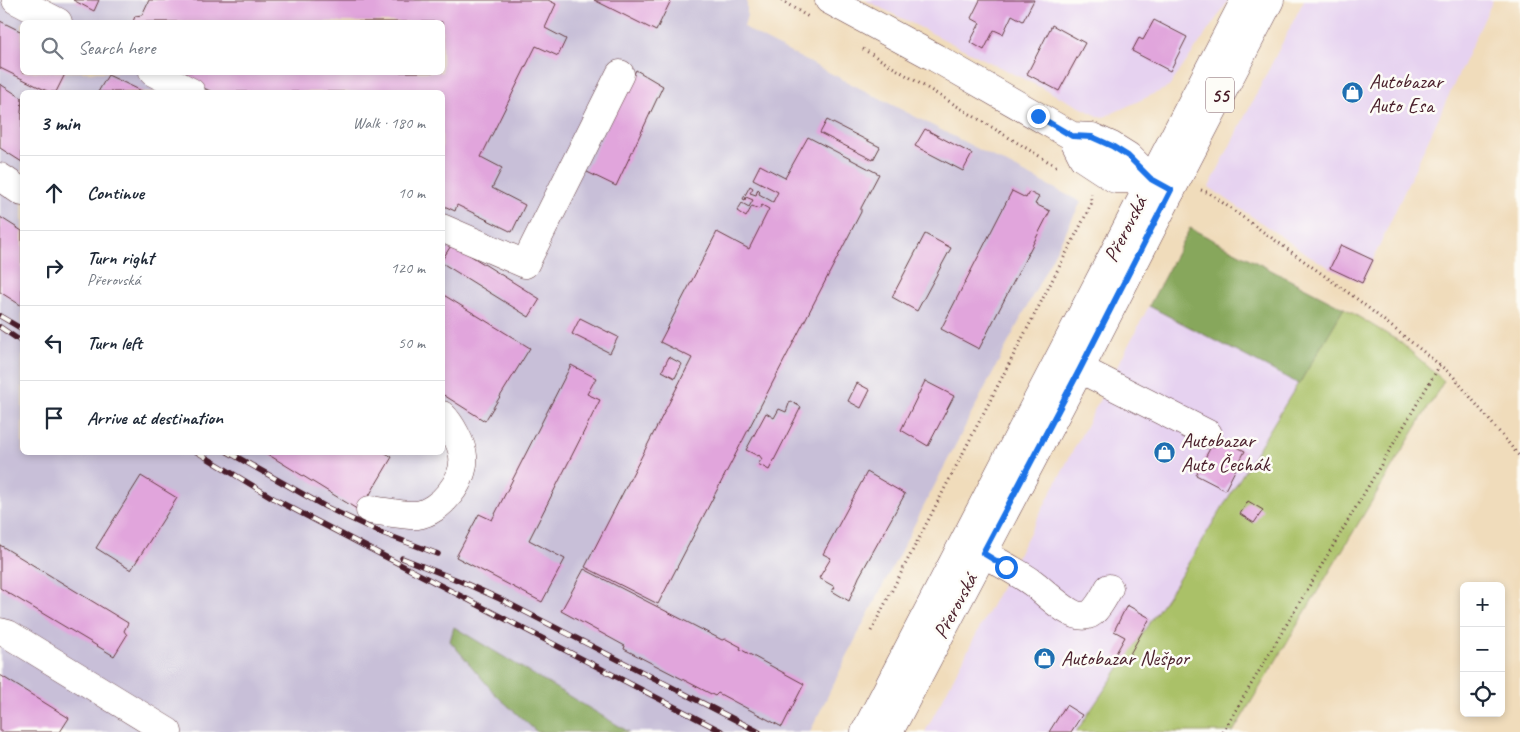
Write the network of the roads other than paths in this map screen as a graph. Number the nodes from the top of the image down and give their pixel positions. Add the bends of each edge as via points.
1 (16, 0) edge
2 (1245, 0) edge
3 (1270, 0) edge
4 (822, 10) edge
5 (54, 20) edge
6 (620, 74) dead end
7 (159, 75) edge
8 (187, 90) edge
9 (0, 177) edge
10 (1161, 185) junction
11 (20, 191) edge
12 (445, 229) edge
13 (1080, 369) junction
14 (445, 418) edge
15 (1208, 434) dead end
16 (370, 510) dead end
17 (983, 553) junction
18 (1109, 588) dead end
19 (0, 632) edge
20 (168, 732) edge
21 (865, 732) edge
22 (889, 732) edge

1 - 5 main road
2 - 10 main road, 55
3 - 10 main road, Přerovská / 55
4 - 10 main road via 936,58 1072,136 1083,158 1115,178
6 - 12 main road via 525,264
7 - 8 main road
9 - 11 main road
10 - 13 main road, Přerovská / 55
10 - 21 main road, Přerovská / 55
13 - 15 main road
13 - 17 main road, Přerovská / 55
14 - 16 main road via 464,456 460,478 447,496 434,509 416,515
17 - 18 main road via 1032,582 1064,608 1082,616 1094,611
17 - 22 main road, Přerovská / 55
19 - 20 main road

